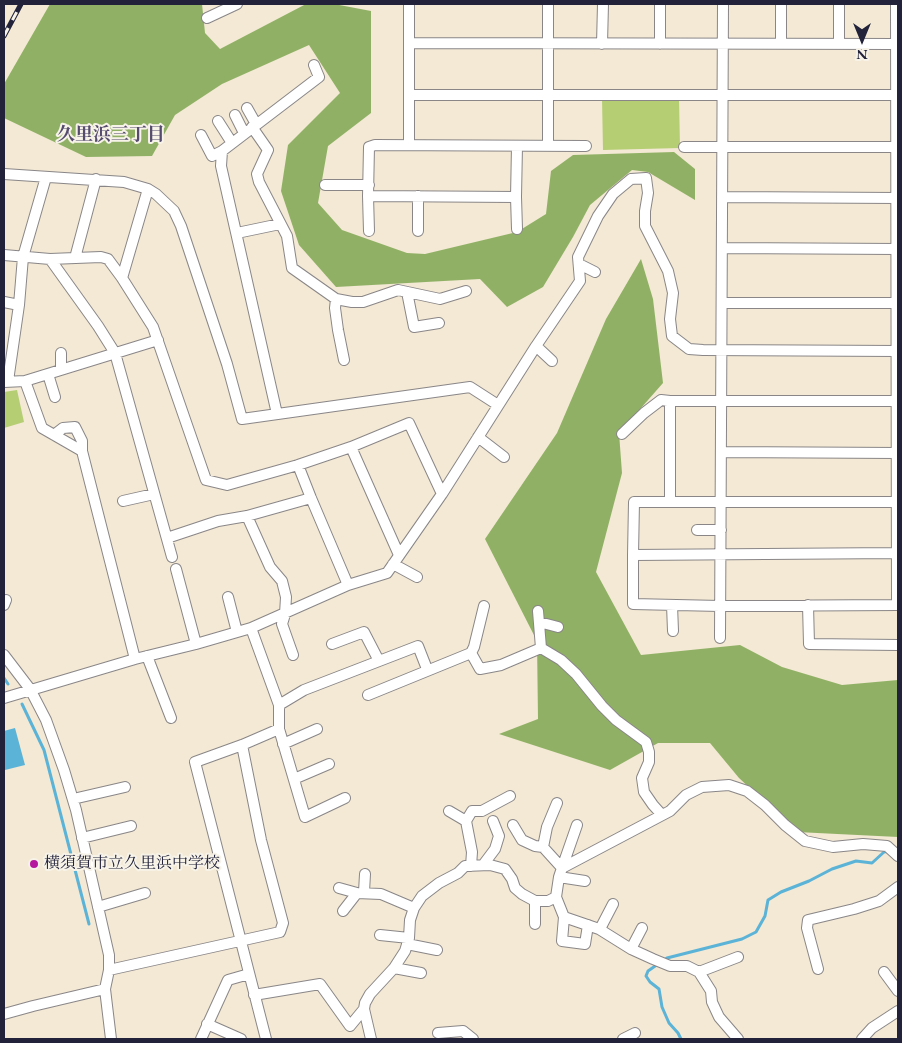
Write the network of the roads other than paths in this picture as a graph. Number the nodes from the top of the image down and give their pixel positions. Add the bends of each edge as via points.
1 (237, 4) edge
2 (409, 4) edge
3 (548, 4) edge
4 (603, 4) edge
5 (660, 4) edge
6 (723, 4) edge
7 (781, 4) edge
8 (839, 4) edge
9 (896, 4) edge
10 (208, 18) dead end
11 (409, 43) junction
12 (548, 44) junction
13 (602, 44) junction
14 (660, 44) junction
15 (723, 44) junction
16 (781, 44) junction
17 (839, 44) junction
18 (897, 44) edge
19 (314, 65) dead end
20 (410, 95) junction
21 (548, 95) junction
22 (722, 95) junction
23 (897, 95) edge
24 (247, 108) dead end
25 (235, 115) dead end
26 (218, 121) dead end
27 (251, 128) junction
28 (201, 135) dead end
29 (232, 143) junction
30 (408, 144) junction
31 (517, 146) junction
32 (548, 146) junction
33 (586, 146) dead end
34 (684, 147) dead end
35 (722, 147) junction
36 (897, 147) edge
37 (222, 151) junction
38 (4, 174) edge
39 (46, 176) junction
40 (96, 179) junction
41 (325, 185) dead end
42 (368, 185) junction
43 (148, 189) junction
44 (368, 196) junction
45 (418, 196) junction
46 (516, 196) junction
47 (722, 197) junction
48 (897, 198) edge
49 (280, 224) junction
50 (517, 229) dead end
51 (368, 231) dead end
52 (418, 231) dead end
53 (237, 233) junction
54 (722, 248) junction
55 (897, 249) edge
56 (4, 254) edge
57 (23, 258) junction
58 (75, 258) junction
59 (50, 259) junction
60 (579, 264) junction
61 (595, 272) dead end
62 (122, 278) junction
63 (466, 290) dead end
64 (408, 292) junction
65 (336, 299) junction
66 (4, 302) edge
67 (722, 303) junction
68 (897, 303) edge
69 (19, 305) junction
70 (439, 323) dead end
71 (158, 340) junction
72 (536, 346) junction
73 (721, 350) junction
74 (897, 351) edge
75 (61, 353) dead end
76 (115, 353) junction
77 (344, 360) dead end
78 (552, 361) dead end
79 (60, 370) junction
80 (48, 374) junction
81 (25, 381) junction
82 (6, 382) edge
83 (55, 397) dead end
84 (721, 400) junction
85 (670, 401) junction
86 (898, 401) edge
87 (498, 405) junction
88 (277, 414) junction
89 (622, 434) dead end
90 (54, 435) junction
91 (478, 437) junction
92 (351, 447) junction
93 (82, 451) junction
94 (721, 452) junction
95 (898, 452) edge
96 (504, 457) dead end
97 (298, 465) junction
98 (154, 494) junction
99 (442, 494) junction
100 (311, 498) junction
101 (124, 501) dead end
102 (670, 502) junction
103 (721, 502) junction
104 (898, 502) edge
105 (247, 516) junction
106 (697, 530) dead end
107 (721, 530) junction
108 (167, 538) junction
109 (897, 552) junction
110 (720, 554) junction
111 (399, 555) junction
112 (633, 555) junction
113 (172, 557) dead end
114 (393, 564) junction
115 (176, 569) dead end
116 (417, 577) dead end
117 (348, 585) junction
118 (228, 597) dead end
119 (672, 605) junction
120 (808, 605) junction
121 (898, 605) edge
122 (484, 606) dead end
123 (720, 606) junction
124 (285, 614) junction
125 (558, 627) dead end
126 (251, 628) junction
127 (672, 631) dead end
128 (237, 632) junction
129 (720, 638) dead end
130 (196, 644) junction
131 (332, 644) dead end
132 (898, 645) edge
133 (541, 648) junction
134 (471, 653) junction
135 (4, 655) edge
136 (293, 655) dead end
137 (148, 656) junction
138 (135, 659) junction
139 (379, 661) junction
140 (428, 669) junction
141 (30, 689) junction
142 (368, 695) dead end
143 (4, 698) edge
144 (279, 705) junction
145 (171, 718) dead end
146 (279, 729) junction
147 (317, 729) dead end
148 (283, 744) junction
149 (242, 745) junction
150 (329, 764) dead end
151 (294, 779) junction
152 (125, 787) dead end
153 (510, 796) dead end
154 (345, 798) dead end
155 (73, 799) junction
156 (557, 803) dead end
157 (449, 811) dead end
158 (662, 815) junction
159 (466, 821) junction
160 (493, 821) dead end
161 (577, 825) dead end
162 (131, 826) dead end
163 (513, 826) dead end
164 (82, 838) junction
165 (543, 847) junction
166 (898, 856) edge
167 (483, 865) junction
168 (471, 866) junction
169 (561, 872) junction
170 (365, 874) dead end
171 (585, 881) dead end
172 (898, 886) edge
173 (340, 888) dead end
174 (145, 893) dead end
175 (361, 893) junction
176 (556, 897) junction
177 (535, 901) junction
178 (613, 904) dead end
179 (98, 907) junction
180 (414, 908) junction
181 (343, 911) dead end
182 (564, 917) junction
183 (535, 924) dead end
184 (588, 925) junction
185 (642, 928) dead end
186 (600, 929) junction
187 (380, 935) dead end
188 (240, 941) junction
189 (408, 941) junction
190 (631, 949) junction
191 (437, 950) dead end
192 (738, 957) dead end
193 (394, 968) junction
194 (818, 969) dead end
195 (109, 970) junction
196 (699, 972) junction
197 (884, 972) dead end
198 (421, 973) dead end
199 (249, 974) junction
200 (105, 989) junction
201 (898, 991) edge
202 (254, 995) junction
203 (364, 1009) junction
204 (898, 1010) edge
205 (4, 1014) edge
206 (208, 1024) junction
207 (438, 1033) dead end
208 (635, 1033) dead end
209 (111, 1039) edge
210 (201, 1039) edge
211 (241, 1039) edge
212 (266, 1039) edge
213 (371, 1039) edge
214 (473, 1039) edge
215 (623, 1039) edge
216 (738, 1039) edge
217 (862, 1039) edge

1 - 10 street
2 - 11 street
3 - 12 street
4 - 13 street
5 - 14 street
6 - 15 street
7 - 16 street
8 - 17 street
9 - 18 street
11 - 12 street
11 - 20 street
12 - 13 street
12 - 21 street
13 - 14 street
14 - 15 street
15 - 16 street
15 - 22 street
16 - 17 street
17 - 18 street
18 - 23 street
19 - 27 street via 318,77
20 - 21 street
20 - 30 street
21 - 22 street
21 - 32 street
22 - 23 street
22 - 35 street
23 - 36 street
24 - 27 street
25 - 27 street
26 - 29 street
27 - 29 street
27 - 49 street via 268,150 258,174 259,182
28 - 37 street via 212,156
29 - 37 street
30 - 31 street
30 - 42 street via 369,147
31 - 32 street
31 - 46 street
32 - 33 street
34 - 35 street
35 - 36 street
35 - 47 street
36 - 48 street
37 - 53 street via 221,166
38 - 39 street
39 - 40 street
39 - 57 street
40 - 43 street
40 - 58 street
41 - 42 street
42 - 44 street
43 - 62 street
43 - 88 street via 174,211 181,226 242,419
44 - 45 street
44 - 51 street
45 - 46 street
45 - 52 street
46 - 50 street
47 - 48 street
47 - 54 street
48 - 55 street
49 - 53 street
49 - 65 street via 287,236 292,268
53 - 88 street
54 - 55 street
54 - 67 street
55 - 68 street
56 - 57 street
57 - 59 street
57 - 69 street
58 - 59 street
58 - 62 street via 108,259
59 - 76 street
60 - 61 street
60 - 72 street via 580,281
60 - 73 street via 578,257 613,194 630,179 646,178 645,226 668,271 673,293 672,336 689,349
62 - 71 street
63 - 64 street via 440,299
64 - 65 street via 398,290 362,302
64 - 70 street via 414,327
65 - 77 street
66 - 69 street
67 - 68 street
67 - 73 street
68 - 74 street
69 - 82 street
71 - 76 street
71 - 97 street via 206,480 227,485
72 - 78 street
72 - 87 street
73 - 74 street
73 - 84 street
74 - 86 street
75 - 79 street
76 - 79 street
76 - 98 street
79 - 80 street
80 - 81 street
80 - 83 street
81 - 82 street
81 - 90 street via 42,428
84 - 85 street
84 - 86 street
84 - 94 street
85 - 89 street via 661,400
85 - 102 street
86 - 95 street
87 - 88 street via 470,387
87 - 91 street
90 - 93 street
90 - 93 street via 63,428 75,427 82,441
91 - 96 street
91 - 99 street
92 - 97 street
92 - 99 street via 409,423
92 - 111 street
93 - 138 street
94 - 95 street
94 - 103 street
95 - 104 street
97 - 100 street
98 - 101 street
98 - 108 street
99 - 111 street
100 - 105 street
100 - 117 street
102 - 103 street
102 - 112 street via 634,502
103 - 104 street
103 - 107 street
104 - 109 street
105 - 108 street via 218,520
105 - 124 street via 270,567 282,582 286,597
106 - 107 street
107 - 110 street
108 - 113 street
109 - 110 street
109 - 121 street
110 - 112 street
110 - 123 street
111 - 114 street
112 - 119 street via 633,604
114 - 116 street
114 - 117 street via 387,573
115 - 130 street
117 - 124 street
118 - 128 street
119 - 123 street
119 - 127 street
120 - 121 street
120 - 123 street
120 - 132 street via 809,644
122 - 134 street
123 - 129 street
124 - 126 street
124 - 136 street via 282,624
125 - 133 street via 538,617
126 - 128 street
126 - 144 street
128 - 130 street
130 - 137 street
131 - 139 street via 364,632
133 - 134 street via 501,665 480,669
133 - 158 street via 562,660 616,720 646,742 649,762 642,778 644,792
134 - 140 street
135 - 141 street
137 - 138 street
137 - 145 street
138 - 141 street
139 - 140 street via 418,646
139 - 144 street via 304,690
140 - 142 street
141 - 143 street
141 - 155 street via 46,720
144 - 146 street
146 - 148 street
146 - 149 street
147 - 148 street
148 - 151 street
149 - 188 street via 260,840 283,923 280,932
149 - 188 street via 195,762
150 - 151 street
151 - 154 street via 305,817
152 - 155 street
153 - 159 street via 482,811 472,811
155 - 164 street
156 - 165 street
157 - 159 street
158 - 166 street via 686,795 702,787 729,785 747,791 805,841 833,847 887,846
158 - 169 street
159 - 168 street via 472,852
160 - 167 street via 499,836 495,849
161 - 169 street
162 - 164 street
163 - 165 street via 522,840
164 - 179 street
165 - 169 street
167 - 168 street
167 - 177 street via 505,869 516,888
168 - 180 street via 465,866 458,874 439,883 422,896
169 - 171 street
169 - 176 street
170 - 175 street
172 - 194 street via 879,901 808,920 807,928
173 - 175 street
174 - 179 street
175 - 180 street via 381,894
175 - 181 street
176 - 177 street
176 - 182 street
177 - 183 street
178 - 186 street
179 - 195 street via 108,949
180 - 189 street
182 - 184 street
182 - 184 street via 562,941 585,944
184 - 186 street
185 - 190 street
186 - 190 street
187 - 189 street
188 - 195 street
188 - 199 street
189 - 191 street
189 - 193 street
190 - 196 street via 670,966 687,966
192 - 196 street
193 - 198 street
193 - 203 street via 370,994
195 - 200 street
196 - 216 street via 719,1017
197 - 201 street
199 - 202 street
199 - 206 street via 228,980
200 - 205 street
200 - 209 street
202 - 203 street via 320,984 350,1026
202 - 212 street
203 - 213 street
204 - 217 street
206 - 210 street
206 - 211 street
207 - 214 street via 463,1031
208 - 215 street

